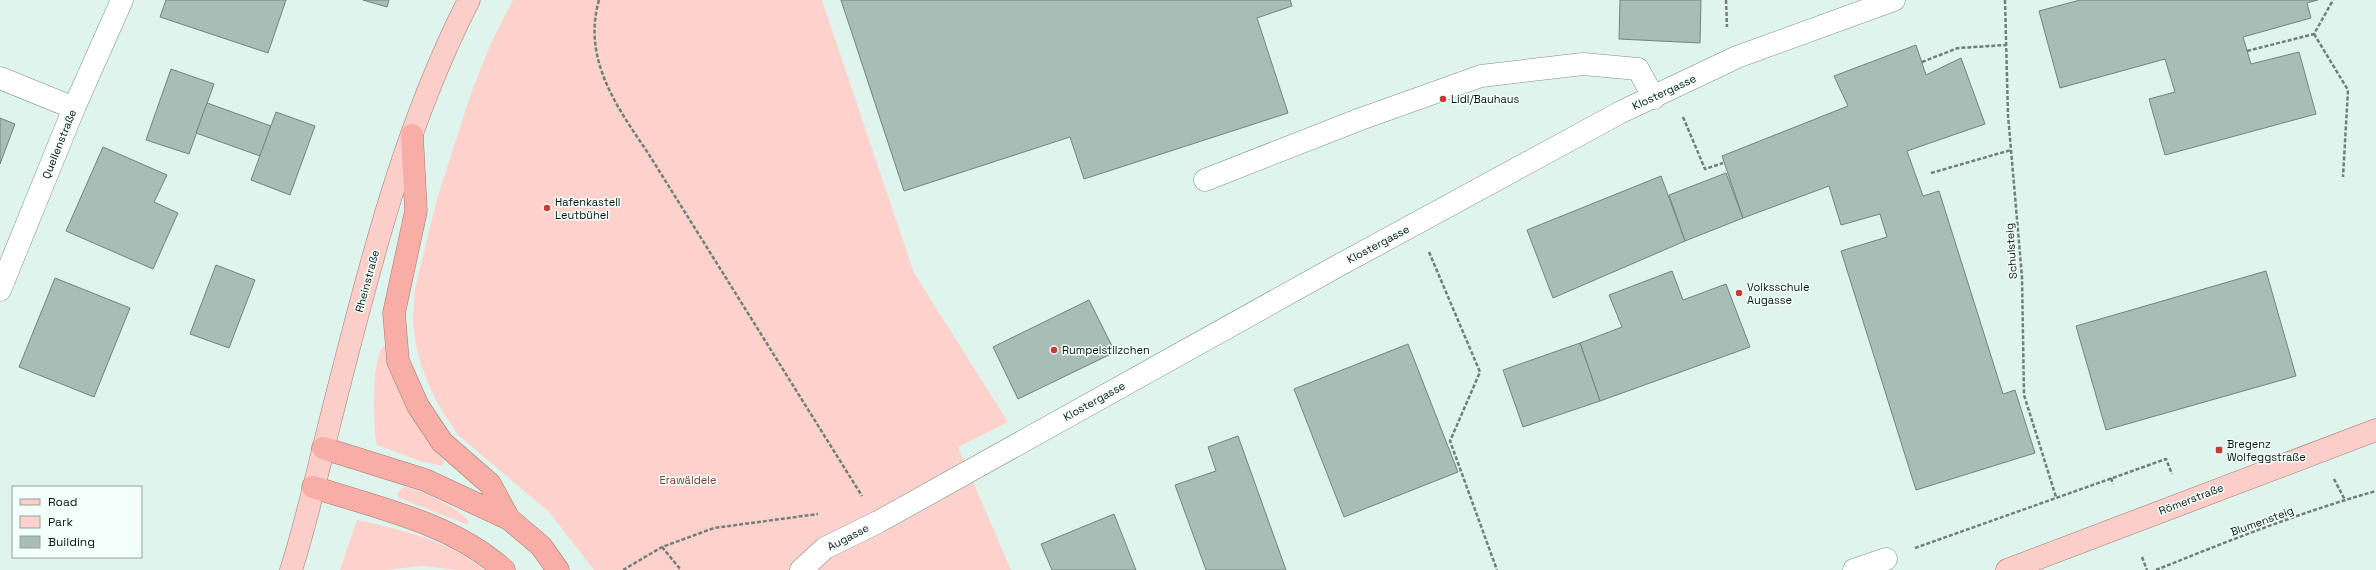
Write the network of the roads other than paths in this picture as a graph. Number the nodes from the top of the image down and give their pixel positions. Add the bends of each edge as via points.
1 (122, 0) edge
2 (469, 0) edge
3 (1894, 0) edge
4 (0, 78) edge
5 (1654, 98) junction
6 (74, 108) junction
7 (412, 135) junction
8 (1205, 180) dead end
9 (0, 290) edge
10 (2376, 430) edge
11 (323, 448) junction
12 (313, 487) junction
13 (509, 519) junction
14 (878, 522) joint
15 (1886, 559) road end
16 (291, 570) edge
17 (504, 570) edge
18 (558, 570) edge
19 (802, 570) edge
20 (1854, 570) edge
21 (2007, 570) edge

1 - 6 street, Quellenstraße
2 - 7 main road, Rheinstraße via 454,29
3 - 5 street, Klostergasse via 1737,57
4 - 6 street
5 - 8 street via 1638,70 1583,64 1481,76 1358,120
5 - 14 street, Klostergasse via 1621,112 1334,268
6 - 9 street, Quellenstraße
7 - 11 main road, Rheinstraße via 386,209
7 - 13 highway via 416,211 394,313 398,361 418,406 442,442 490,484
10 - 21 main road, Römerstraße
11 - 12 main road, Rheinstraße
11 - 13 highway via 425,480
12 - 16 main road, Rheinstraße
12 - 17 highway via 436,527 477,549
13 - 18 highway via 541,546
14 - 19 street, Augasse via 825,548
15 - 20 street

